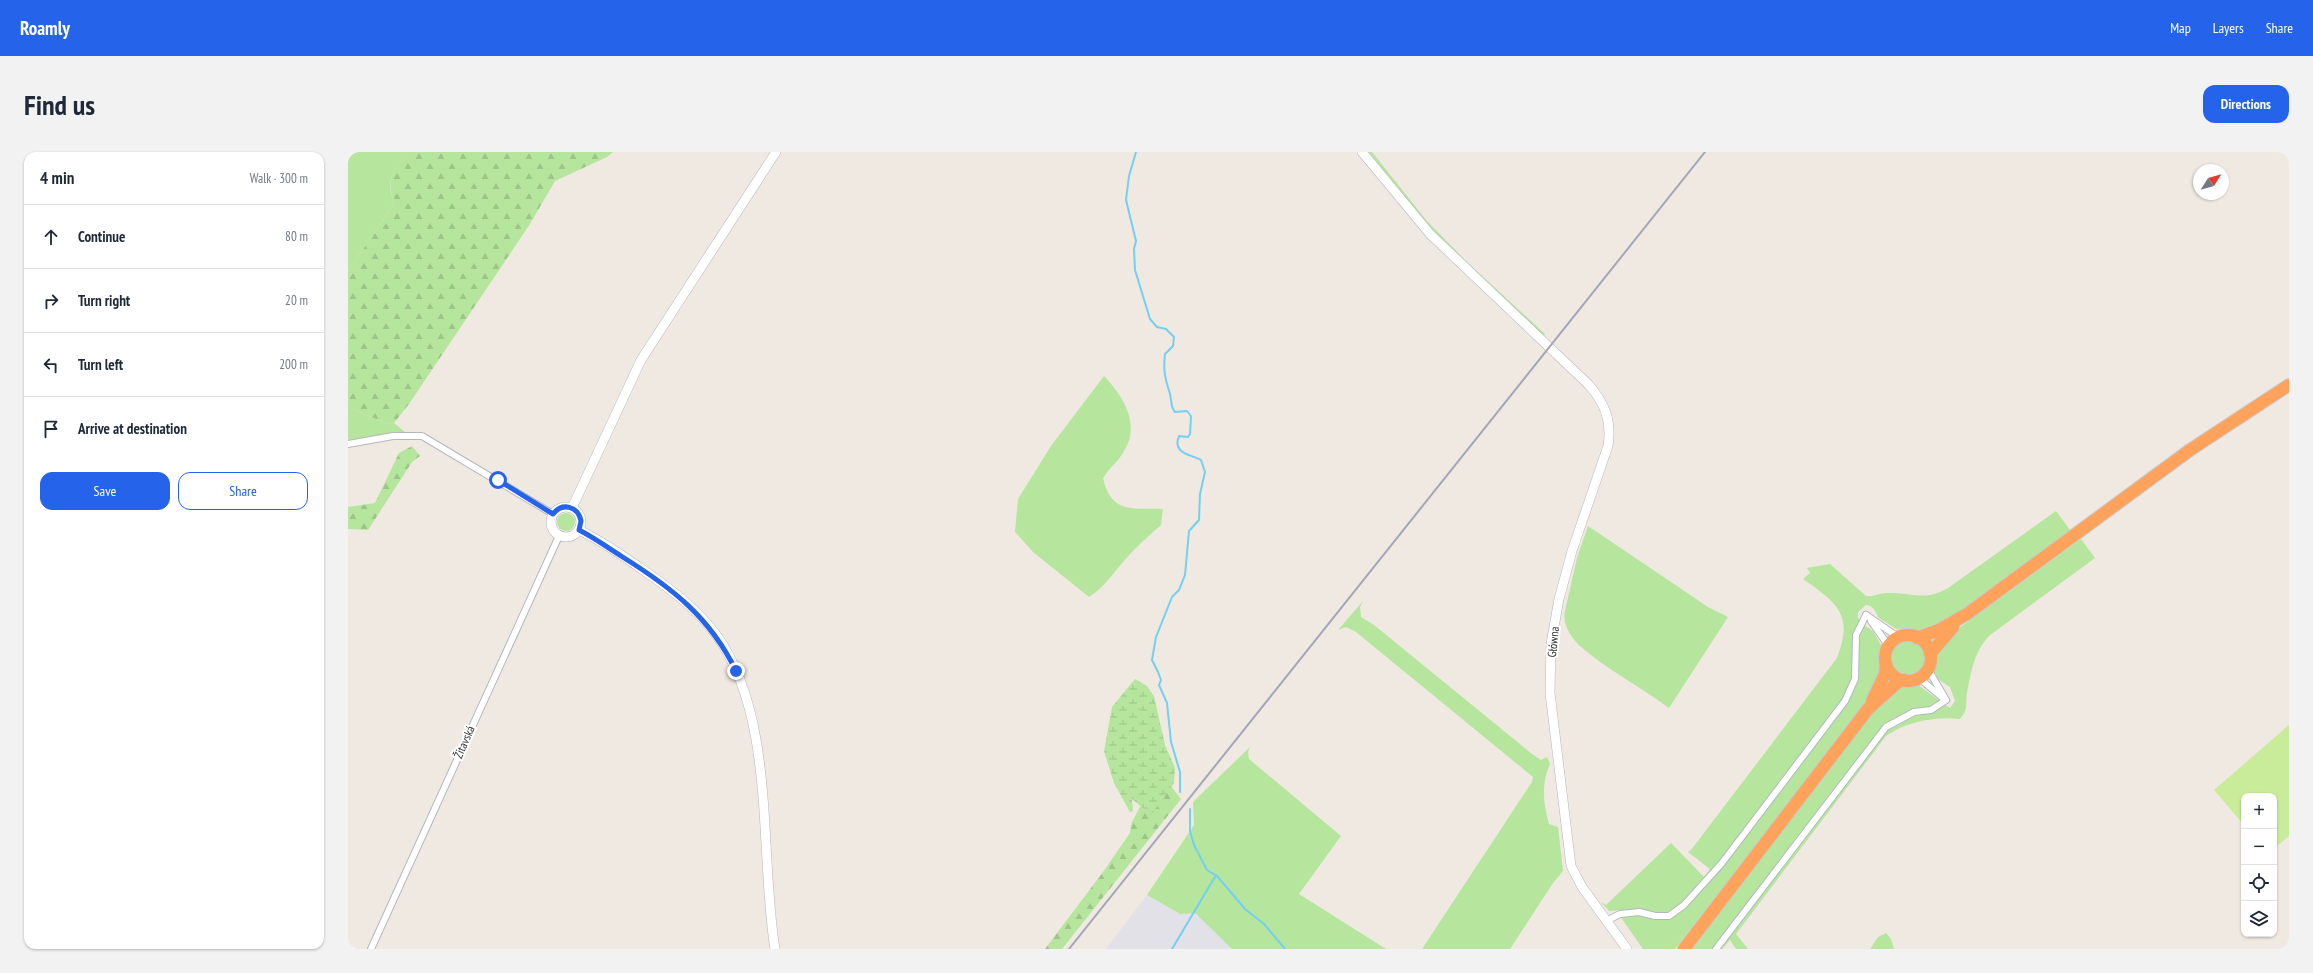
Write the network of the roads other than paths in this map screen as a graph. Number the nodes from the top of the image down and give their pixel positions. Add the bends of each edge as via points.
1 (776, 152) edge
2 (1362, 152) edge
3 (2289, 385) edge
4 (348, 444) edge
5 (572, 508) junction
6 (553, 514) junction
7 (579, 530) junction
8 (559, 536) junction
9 (1967, 614) junction
10 (1866, 615) junction
11 (1898, 637) junction
12 (1917, 638) junction
13 (1888, 645) junction
14 (1930, 654) junction
15 (1886, 665) junction
16 (1928, 669) junction
17 (1919, 678) junction
18 (1904, 680) junction
19 (1946, 700) junction
20 (1868, 709) junction
21 (1606, 921) junction
22 (371, 949) edge
23 (775, 949) edge
24 (1627, 949) edge
25 (1684, 949) edge
26 (1716, 949) edge

1 - 5 main road via 641,360
2 - 21 main road, Główna via 1430,234 1599,396 1609,422 1608,446 1572,551 1559,599 1552,644 1550,693 1568,857 1576,878
3 - 9 highway via 2190,450
4 - 6 street via 393,436 422,436
5 - 6 main road via 561,507
5 - 7 main road via 580,518
6 - 8 main road via 551,526
7 - 8 main road via 570,537
7 - 23 main road via 636,565 686,602 718,637 736,671 748,701 758,750 766,872
8 - 22 street, Žitavská
9 - 12 highway via 1940,630
9 - 14 highway
10 - 11 street
10 - 13 street
10 - 21 street via 1856,635 1855,680 1845,700 1722,862 1684,905 1669,916 1639,912 1620,914
11 - 12 highway via 1905,635
11 - 13 highway
12 - 14 highway via 1926,644
13 - 15 highway
14 - 16 highway
15 - 18 highway via 1893,676
15 - 20 highway via 1885,674
16 - 17 highway
16 - 19 street
17 - 18 highway
17 - 19 street
18 - 20 highway via 1897,683
19 - 26 street via 1931,710 1914,712 1886,727
20 - 25 highway
21 - 24 main road, Główna

